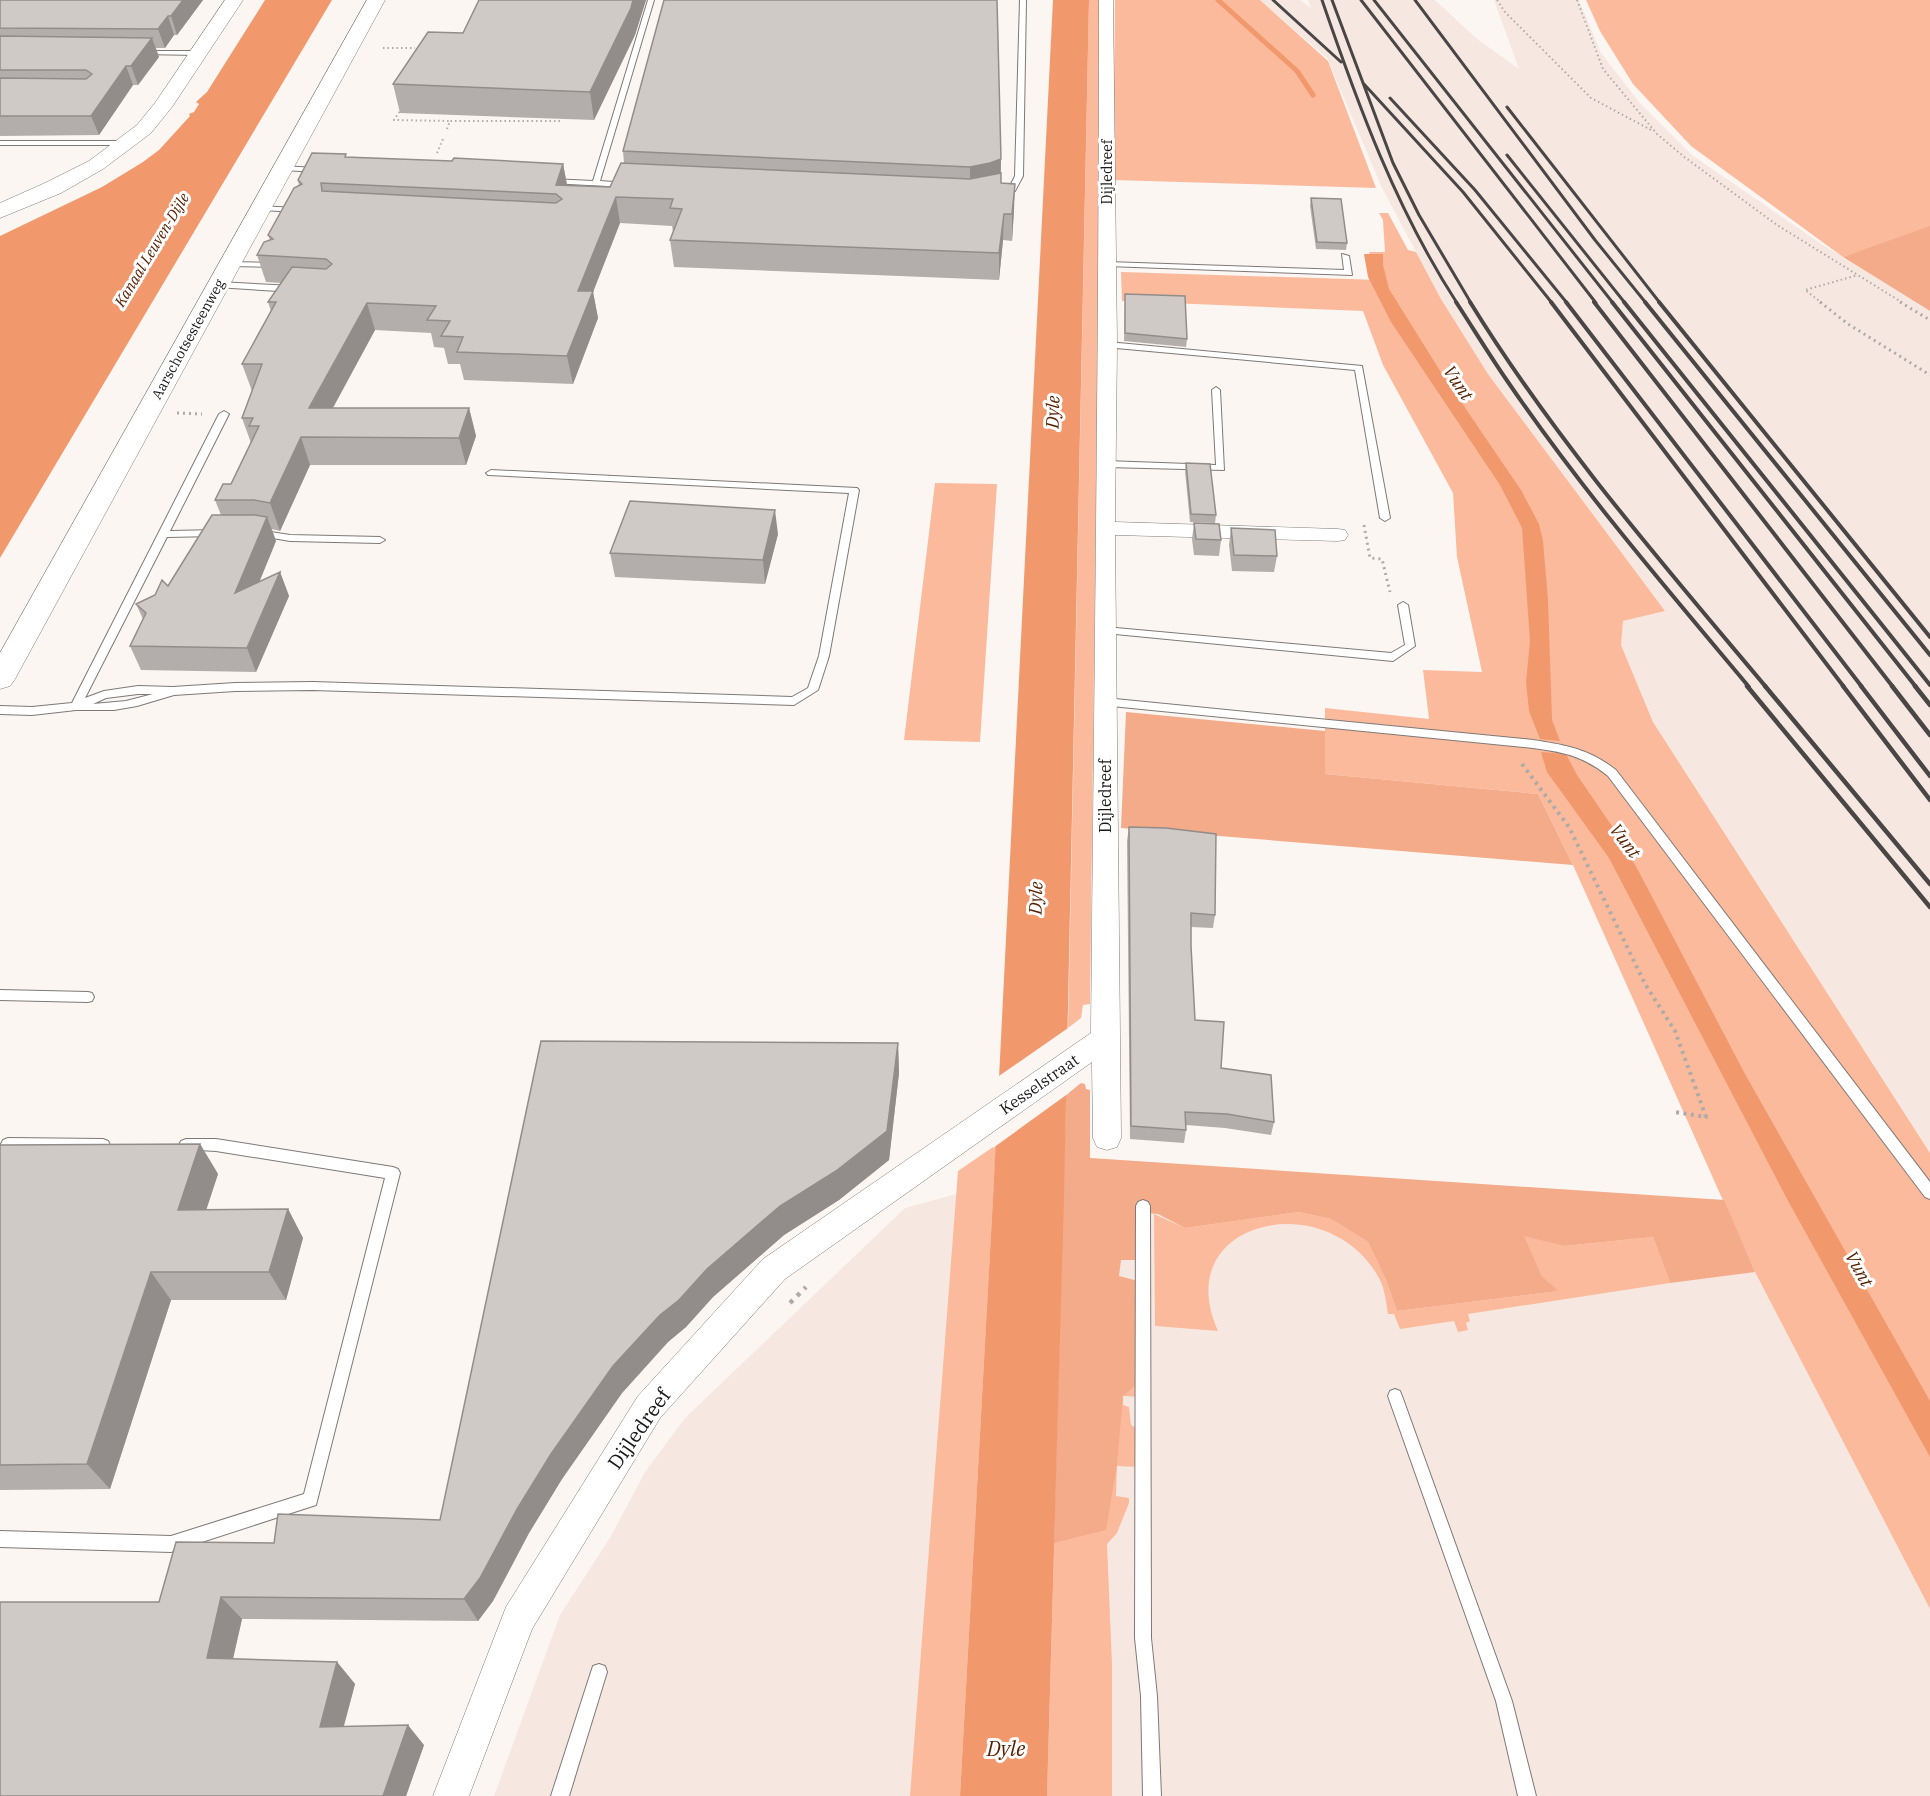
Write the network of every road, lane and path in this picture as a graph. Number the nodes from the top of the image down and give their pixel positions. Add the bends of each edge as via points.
1 (229, 0) edge
2 (234, 0) edge
3 (376, 0) edge
4 (651, 0) edge
5 (1023, 0) edge
6 (1106, 0) edge
7 (1497, 0) edge
8 (1577, 0) edge
9 (383, 48) dead end
10 (414, 48) edge
11 (137, 56) edge
12 (196, 56) junction
13 (406, 102) edge
14 (494, 117) edge
15 (450, 121) junction
16 (493, 121) junction
17 (562, 121) edge
18 (447, 129) dead end
19 (1657, 134) junction
20 (443, 139) dead end
21 (0, 143) edge
22 (127, 143) junction
23 (437, 153) dead end
24 (283, 168) junction
25 (330, 171) edge
26 (543, 181) edge
27 (596, 183) junction
28 (638, 185) edge
29 (994, 198) edge
30 (4, 206) edge
31 (261, 208) junction
32 (304, 210) edge
33 (1345, 256) dead end
34 (230, 264) junction
35 (1107, 264) junction
36 (275, 265) edge
37 (1858, 275) junction
38 (218, 285) junction
39 (300, 289) edge
40 (1930, 320) edge
41 (1108, 345) junction
42 (1930, 375) edge
43 (1216, 390) dead end
44 (224, 414) dead end
45 (1106, 464) junction
46 (491, 473) dead end
47 (1385, 518) joint
48 (1105, 528) junction
49 (164, 534) junction
50 (1338, 536) dead end
51 (380, 540) dead end
52 (1403, 605) joint
53 (1105, 630) junction
54 (0, 679) edge
55 (1105, 702) junction
56 (76, 706) junction
57 (0, 710) edge
58 (1505, 741) junction
59 (0, 995) edge
60 (88, 997) dead end
61 (1105, 1051) junction
62 (1675, 1113) dead end
63 (972, 1131) joint
64 (1107, 1138) dead end
65 (8, 1144) edge
66 (124, 1145) edge
67 (170, 1145) edge
68 (1930, 1193) edge
69 (1143, 1206) dead end
70 (815, 1280) dead end
71 (781, 1311) dead end
72 (1395, 1396) dead end
73 (0, 1539) edge
74 (599, 1672) dead end
75 (451, 1796) edge
76 (560, 1796) edge
77 (1152, 1796) edge
78 (1527, 1796) edge

1 - 2 street
2 - 12 main road
3 - 24 main road, Aarschotsesteenweg
4 - 27 lane
5 - 29 lane via 1019,176 1012,189
6 - 35 street, Dijledreef
7 - 19 path via 1591,98
8 - 19 path via 1603,69
9 - 10 path
11 - 12 lane
12 - 22 main road via 162,107
13 - 15 path via 394,120
14 - 16 path
15 - 16 path
15 - 18 path
16 - 17 path
19 - 37 path via 1778,225
20 - 23 path
21 - 22 lane
22 - 30 main road via 70,179
24 - 25 lane
24 - 31 main road, Aarschotsesteenweg
26 - 27 lane
27 - 28 lane
31 - 32 lane
31 - 34 main road, Aarschotsesteenweg
33 - 35 lane via 1349,273
34 - 36 lane
34 - 38 main road, Aarschotsesteenweg
35 - 41 street, Dijledreef
37 - 40 path
37 - 42 path via 1805,290 1848,324
38 - 39 lane
38 - 54 main road, Aarschotsesteenweg
41 - 45 street, Dijledreef
41 - 47 lane via 1359,368
43 - 45 lane via 1221,468
44 - 49 lane
45 - 48 street, Dijledreef
46 - 56 lane via 854,490 824,656 813,690 794,701 235,687 173,692 136,705 101,709
47 - 52 path via 1362,517 1370,558 1382,559 1390,592
48 - 50 street
48 - 53 street, Dijledreef
49 - 51 lane via 264,533 290,538
49 - 56 lane
52 - 53 lane via 1410,646 1393,657
53 - 55 street, Dijledreef
55 - 58 lane
55 - 61 street, Dijledreef
56 - 57 lane
58 - 62 path via 1569,827 1645,984 1675,1031 1706,1117
58 - 68 lane via 1573,749 1594,758 1612,773
59 - 60 lane
61 - 63 street, Kesselstraat
61 - 64 street, Dijledreef
63 - 75 street, Dijledreef via 774,1269 649,1407 518,1619
65 - 66 lane
67 - 73 lane via 216,1145 393,1173 310,1500 171,1544
69 - 77 lane via 1143,1638
70 - 71 path
72 - 78 lane via 1504,1701
74 - 76 lane

